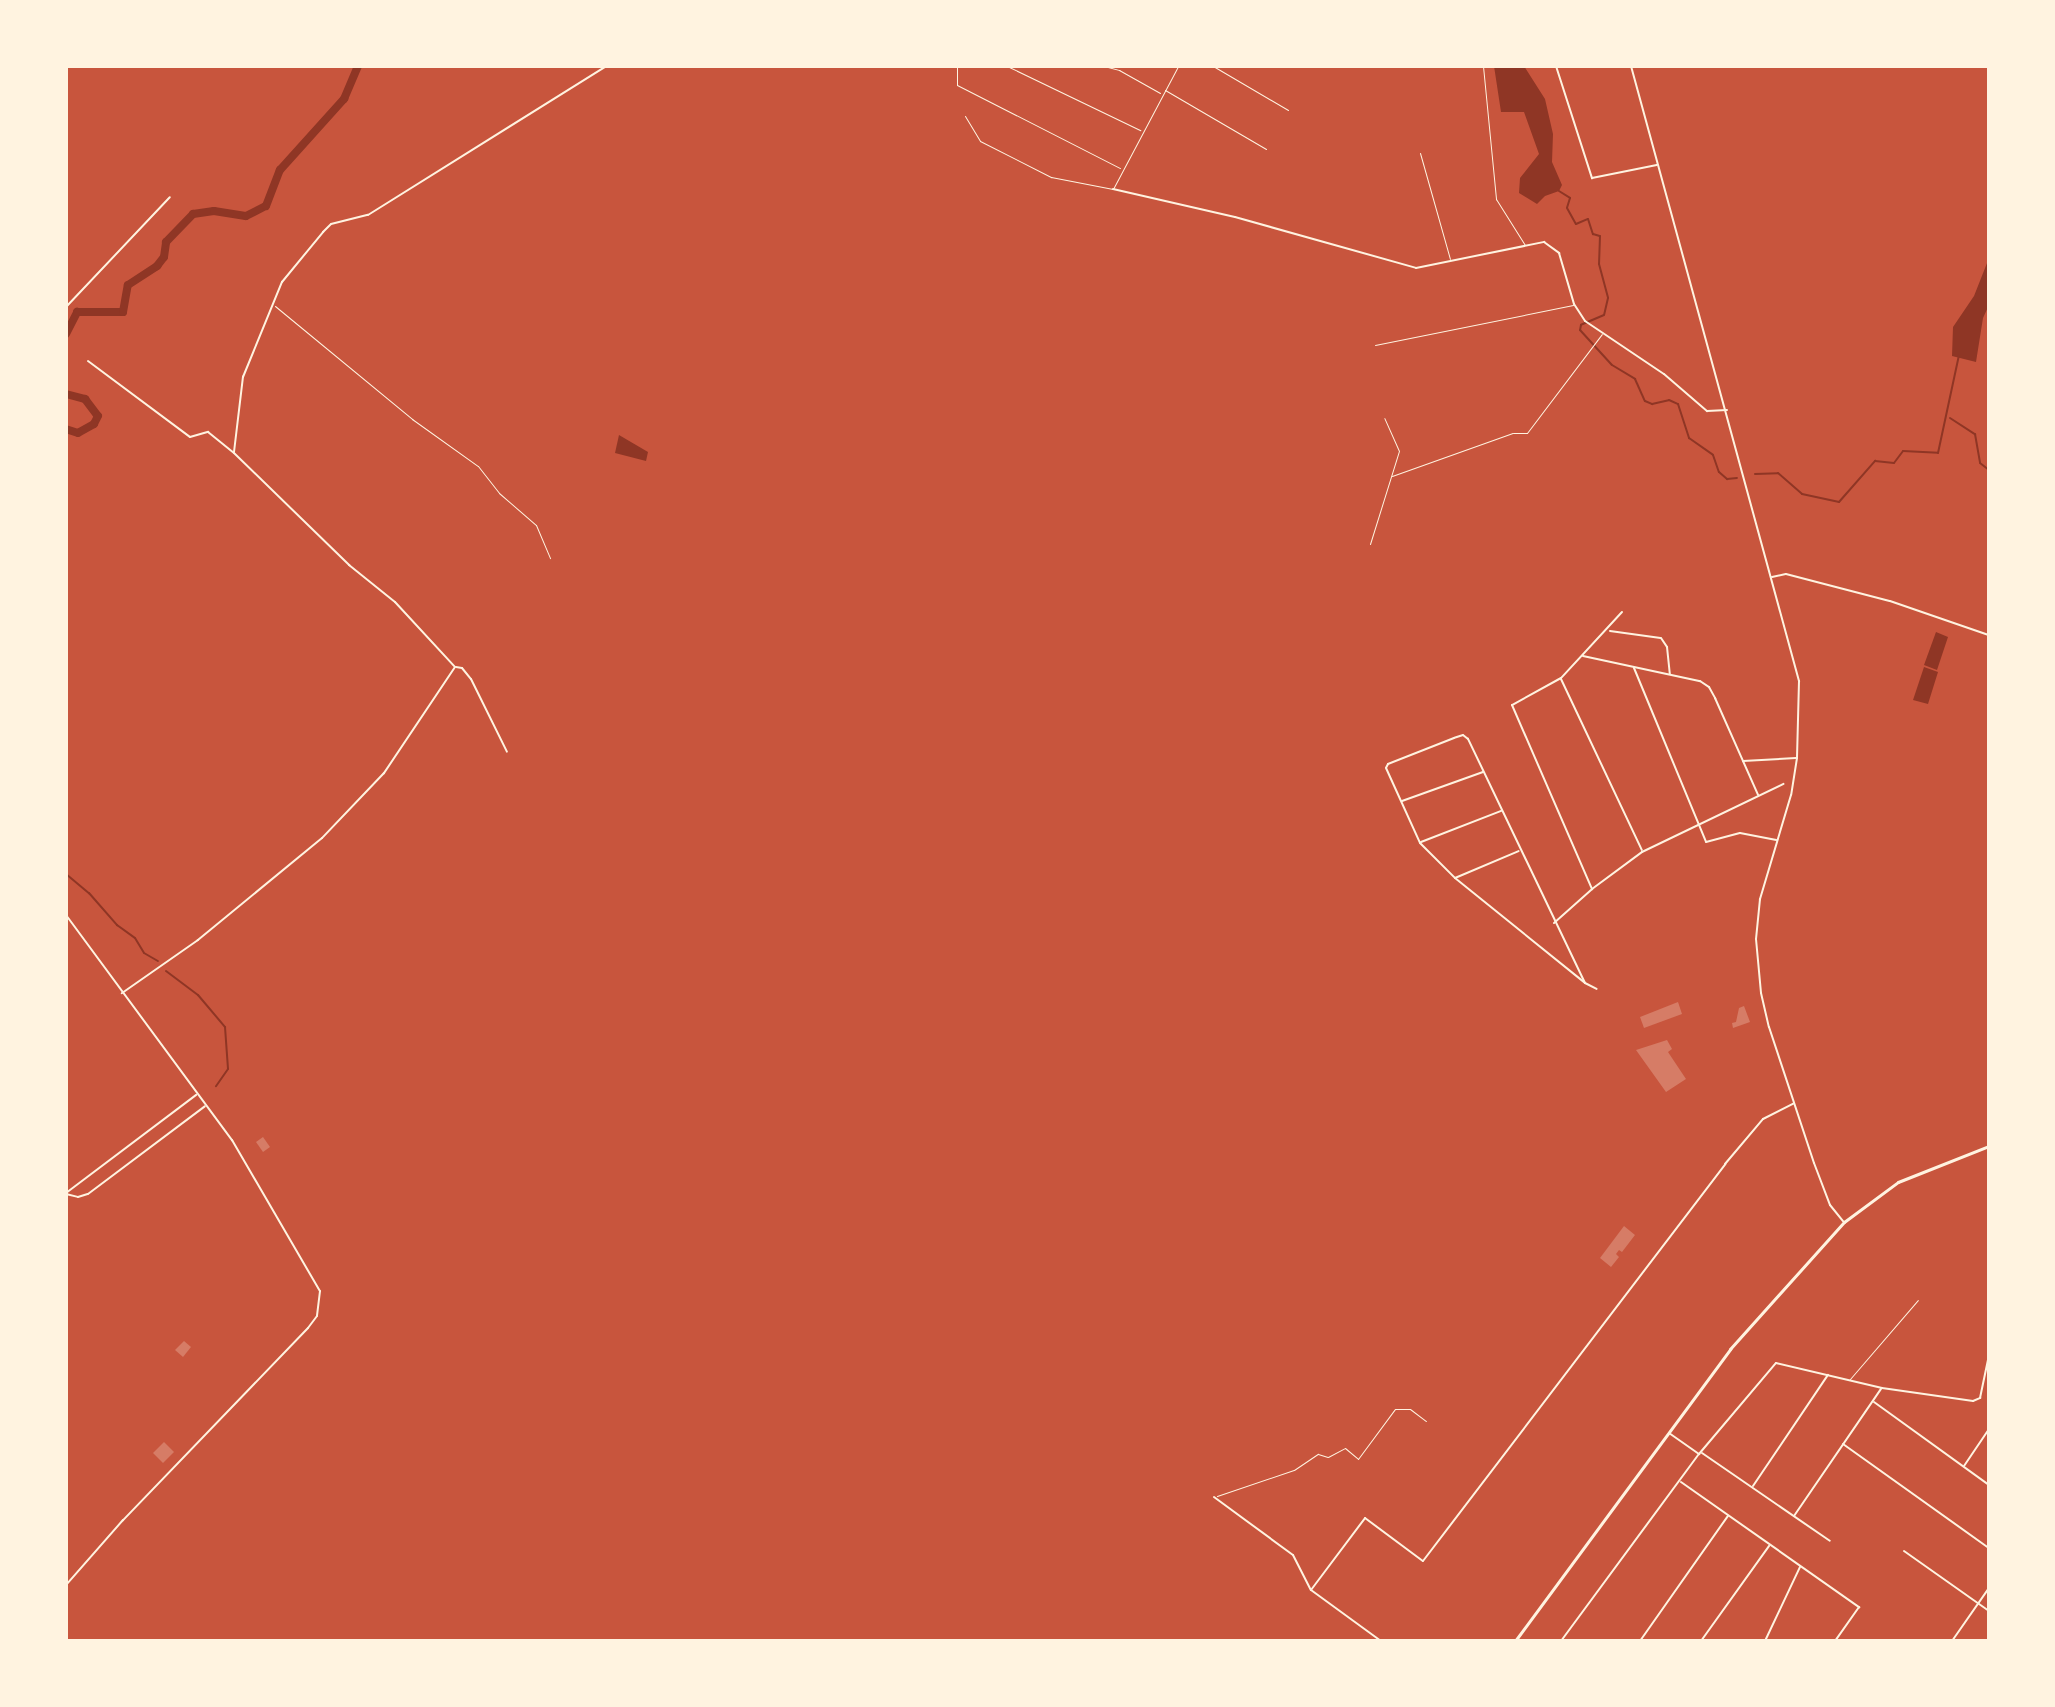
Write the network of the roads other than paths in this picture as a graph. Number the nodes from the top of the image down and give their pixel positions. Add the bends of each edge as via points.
1 (606, 66) edge
2 (957, 66) edge
3 (1007, 66) edge
4 (1104, 66) edge
5 (1178, 66) edge
6 (1213, 66) edge
7 (1483, 66) edge
8 (1556, 66) edge
9 (1631, 66) edge
10 (1165, 90) junction
11 (1162, 95) junction
12 (1288, 110) dead end
13 (965, 116) dead end
14 (1142, 131) junction
15 (1266, 149) dead end
16 (1420, 153) dead end
17 (1657, 165) junction
18 (1122, 169) junction
19 (1113, 189) junction
20 (170, 197) dead end
21 (1525, 245) junction
22 (1451, 262) junction
23 (1574, 304) junction
24 (273, 305) junction
25 (66, 307) edge
26 (1602, 334) junction
27 (1375, 345) dead end
28 (88, 361) dead end
29 (1727, 410) junction
30 (1384, 418) dead end
31 (234, 453) junction
32 (1392, 476) junction
33 (1370, 544) dead end
34 (550, 558) dead end
35 (1772, 577) junction
36 (1622, 612) dead end
37 (1607, 631) junction
38 (1989, 635) edge
39 (1581, 655) junction
40 (455, 667) junction
41 (1634, 668) junction
42 (1670, 675) junction
43 (1561, 678) junction
44 (507, 752) dead end
45 (1797, 758) junction
46 (1743, 761) junction
47 (1484, 772) junction
48 (1783, 784) dead end
49 (1758, 796) junction
50 (1401, 801) junction
51 (1502, 811) junction
52 (1699, 824) junction
53 (1777, 841) junction
54 (1420, 843) junction
55 (1520, 850) junction
56 (1642, 852) junction
57 (1455, 878) junction
58 (1592, 889) junction
59 (66, 915) edge
60 (1554, 923) junction
61 (1585, 983) junction
62 (1597, 989) dead end
63 (122, 993) junction
64 (196, 1094) junction
65 (1793, 1104) junction
66 (206, 1105) junction
67 (1989, 1146) edge
68 (66, 1194) edge
69 (1844, 1222) junction
70 (1918, 1300) dead end
71 (1989, 1355) edge
72 (1828, 1375) junction
73 (1850, 1379) junction
74 (1983, 1384) junction
75 (1989, 1385) edge
76 (1882, 1388) junction
77 (1873, 1402) junction
78 (1426, 1421) dead end
79 (1989, 1429) edge
80 (1668, 1432) junction
81 (1843, 1444) junction
82 (1700, 1453) junction
83 (1964, 1467) junction
84 (1680, 1481) junction
85 (1989, 1485) edge
86 (1752, 1487) junction
87 (1214, 1497) joint
88 (1728, 1515) junction
89 (1794, 1517) junction
90 (1830, 1541) dead end
91 (1770, 1545) junction
92 (1989, 1548) edge
93 (1904, 1551) dead end
94 (1800, 1566) junction
95 (66, 1585) edge
96 (1989, 1588) edge
97 (1311, 1590) junction
98 (1979, 1604) junction
99 (1989, 1611) edge
100 (1381, 1641) edge
101 (1515, 1641) edge
102 (1561, 1641) edge
103 (1640, 1641) edge
104 (1701, 1641) edge
105 (1765, 1641) edge
106 (1835, 1641) edge
107 (1952, 1641) edge

1 - 24 street via 368,215 331,224 282,282
2 - 18 lane via 957,85
3 - 14 lane
4 - 11 lane
5 - 10 lane
6 - 12 lane
7 - 21 lane via 1496,199
8 - 17 street via 1592,178
9 - 17 street
10 - 11 lane
10 - 15 lane
11 - 14 lane
13 - 19 lane via 980,141 1051,177
14 - 18 lane
16 - 22 lane
17 - 29 street
18 - 19 lane
19 - 22 street via 1416,268
20 - 25 street
21 - 22 street
21 - 23 street via 1544,242 1559,253
23 - 26 street
23 - 27 lane
24 - 31 street via 243,377
24 - 34 lane via 478,466 536,525
26 - 29 street via 1664,374 1707,411
26 - 32 lane via 1527,433 1513,433
28 - 31 street via 190,437 208,432
29 - 35 street
30 - 32 lane via 1399,451
31 - 40 street via 349,565 395,602
32 - 33 lane
35 - 38 street via 1786,574 1890,601
35 - 45 street via 1799,681
36 - 37 street
37 - 39 street
37 - 42 street via 1661,638
39 - 41 street
39 - 43 street
40 - 44 street via 471,679
40 - 63 street via 384,773 322,838 198,940
41 - 42 street
41 - 52 street
42 - 46 street via 1709,687
43 - 56 street
43 - 58 street via 1511,710
45 - 46 street
45 - 53 street
46 - 49 street
47 - 50 street
47 - 50 street via 1468,739 1454,738 1388,764
47 - 51 street
48 - 49 street
49 - 52 street
50 - 54 street
51 - 54 street
51 - 55 street
52 - 53 street via 1706,842 1740,833
52 - 56 street
53 - 65 street via 1760,899 1756,939 1761,993
54 - 57 street
55 - 57 street
55 - 60 street
56 - 58 street
57 - 61 street
58 - 60 street
59 - 63 street
60 - 61 street
61 - 62 street
63 - 64 street
64 - 66 street
64 - 68 street
65 - 69 street via 1830,1205
65 - 97 street via 1763,1119 1712,1181 1423,1561 1365,1518
66 - 68 street via 88,1194
66 - 95 street via 254,1174 320,1291 317,1316
67 - 69 main road via 1898,1182
69 - 80 main road via 1730,1349
70 - 73 lane
71 - 74 street
72 - 73 street
72 - 82 street via 1776,1363
72 - 86 street
73 - 76 street
74 - 75 street
74 - 76 street via 1980,1398 1973,1401
76 - 77 street
77 - 81 street
77 - 83 street
78 - 87 lane via 1410,1409 1395,1409 1358,1459 1345,1448 1328,1457 1318,1454 1294,1470
79 - 83 street
80 - 82 street
80 - 101 main road
81 - 89 street
81 - 92 street
82 - 84 street
82 - 86 street
83 - 85 street
84 - 88 street
84 - 102 street
86 - 89 street
87 - 97 street via 1293,1555
88 - 91 street
88 - 103 street
89 - 90 street
91 - 94 street
91 - 104 street
93 - 98 street
94 - 105 street
94 - 106 street via 1859,1607
96 - 98 street
97 - 100 street
98 - 99 street
98 - 107 street

